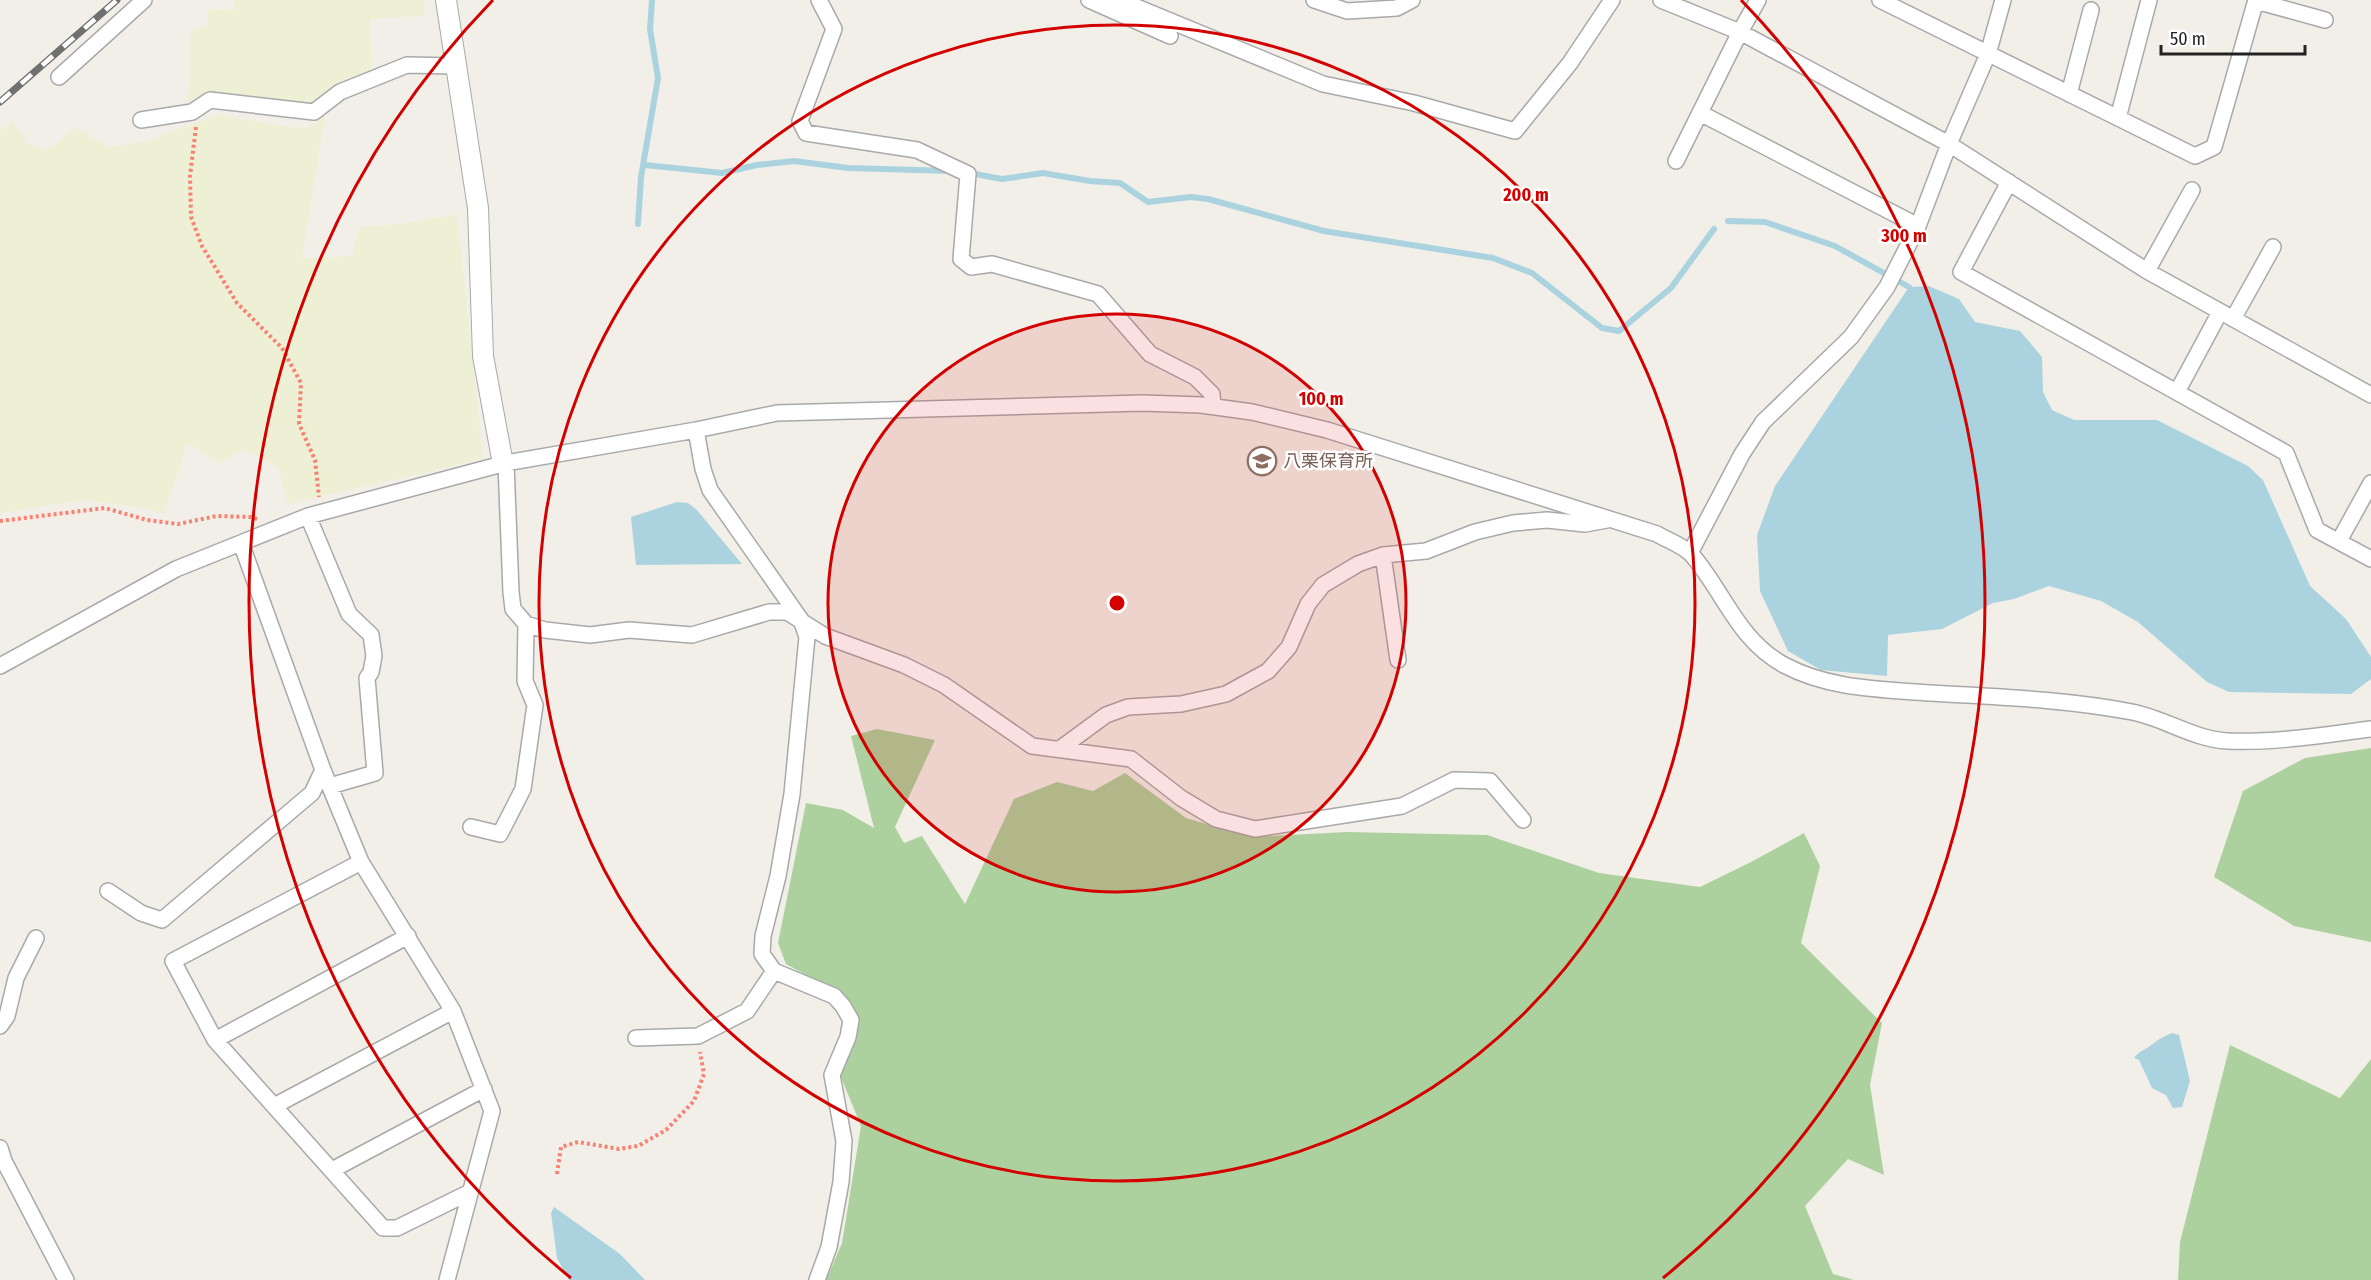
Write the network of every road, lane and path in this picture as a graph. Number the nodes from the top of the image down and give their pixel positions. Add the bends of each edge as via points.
1 (144, 0) edge
2 (446, 0) edge
3 (819, 0) edge
4 (1089, 0) edge
5 (1103, 0) edge
6 (1315, 0) edge
7 (1412, 0) edge
8 (1612, 0) edge
9 (1661, 0) edge
10 (1758, 0) edge
11 (1880, 0) edge
12 (2003, 0) edge
13 (2149, 0) edge
14 (2256, 1) edge
15 (2091, 10) dead end
16 (2325, 20) dead end
17 (1740, 32) junction
18 (1170, 36) dead end
19 (1988, 54) junction
20 (455, 66) junction
21 (59, 77) dead end
22 (2069, 94) junction
23 (192, 112) junction
24 (1700, 113) junction
25 (2118, 118) junction
26 (141, 120) dead end
27 (1949, 144) junction
28 (1676, 161) dead end
29 (2009, 182) junction
30 (2192, 190) dead end
31 (1918, 226) junction
32 (2272, 247) dead end
33 (2147, 271) junction
34 (2227, 315) junction
35 (2177, 392) junction
36 (2371, 395) edge
37 (1213, 406) junction
38 (696, 430) junction
39 (504, 464) junction
40 (2371, 483) edge
41 (315, 514) junction
42 (1610, 519) junction
43 (0, 521) edge
44 (280, 527) junction
45 (2339, 541) junction
46 (241, 543) junction
47 (1690, 553) junction
48 (1383, 555) junction
49 (2371, 559) edge
50 (801, 620) junction
51 (526, 624) junction
52 (1398, 660) dead end
53 (0, 666) edge
54 (2371, 729) edge
55 (1061, 748) junction
56 (323, 770) junction
57 (330, 786) junction
58 (1523, 820) dead end
59 (471, 827) dead end
60 (361, 862) junction
61 (108, 891) dead end
62 (408, 936) junction
63 (36, 939) dead end
64 (774, 971) junction
65 (453, 1011) junction
66 (0, 1026) edge
67 (698, 1036) junction
68 (636, 1038) dead end
69 (215, 1040) junction
70 (484, 1089) junction
71 (274, 1106) junction
72 (0, 1148) edge
73 (332, 1170) junction
74 (557, 1174) dead end
75 (470, 1192) junction
76 (66, 1280) edge
77 (447, 1280) edge
78 (817, 1280) edge

1 - 21 street
2 - 20 street
3 - 37 street via 834,29 800,121 806,133 917,150 968,174 961,259 971,267 992,264 1098,294 1150,354 1195,377 1212,394
4 - 18 street
5 - 8 street via 1134,6 1323,84 1414,103 1515,131 1570,63
6 - 7 street via 1347,11 1397,8
9 - 17 street
10 - 17 street
11 - 19 street
12 - 19 street
13 - 25 street
14 - 16 street
14 - 25 street via 2214,147 2195,156
15 - 22 street
17 - 24 street
17 - 27 street
19 - 22 street
19 - 27 street
20 - 23 street via 407,65 340,92 314,112 210,99
20 - 39 street via 478,208 483,356
22 - 25 street
23 - 26 street
23 - 41 path via 196,130 190,176 191,217 202,246 237,303 282,348 301,383 299,424 315,460
24 - 28 street
24 - 31 street
27 - 29 street
27 - 31 street
29 - 33 street
29 - 35 street via 1961,272
30 - 33 street
31 - 47 street via 1887,287 1851,337 1763,422
32 - 34 street
33 - 34 street
34 - 35 street
34 - 36 street
35 - 45 street via 2286,453 2317,530
37 - 38 street via 1142,403 777,413
37 - 42 street via 1327,430
38 - 39 street
38 - 50 street via 710,490
39 - 41 street
39 - 51 street via 513,609
40 - 45 street
41 - 44 street
41 - 57 street via 349,614 371,634 374,656 367,678 375,773
42 - 47 street via 1657,534
42 - 48 street via 1585,524 1547,520 1513,523 1475,532 1426,551
43 - 44 path via 105,508 178,524 217,516 251,517
44 - 46 street
45 - 49 street
46 - 53 street via 176,568
46 - 56 street
47 - 54 street via 1727,609 1760,649 1814,679 1850,687 2062,702 2134,712 2186,732 2224,741 2290,739
48 - 52 street
48 - 55 street via 1358,564 1323,585 1308,604 1289,646 1268,671 1226,694 1181,704 1128,707 1107,715
50 - 51 street via 787,612 769,612 692,635 629,630 590,636
50 - 55 street via 825,636 904,665 944,685 1032,746
50 - 64 street via 807,637 792,794 763,936 762,954
51 - 59 street via 525,681 535,705 523,789 500,834
55 - 58 street via 1131,759 1180,798 1216,819 1255,829 1402,806 1454,780 1490,781
56 - 57 street
56 - 61 street via 312,793 162,920 141,913
57 - 60 street
60 - 62 street
60 - 69 street via 173,961
62 - 65 street
62 - 69 street
63 - 66 street via 16,978 7,1016
64 - 67 street via 747,1011
64 - 78 street via 834,996 851,1020 832,1075 844,1141 829,1247
65 - 70 street
65 - 71 street
67 - 68 street
67 - 74 path via 704,1074 694,1101 666,1130 638,1146 619,1149 578,1142 561,1147
69 - 71 street
70 - 73 street
70 - 75 street via 492,1111
71 - 73 street
72 - 76 street
73 - 75 street via 383,1228 397,1228
75 - 77 street

